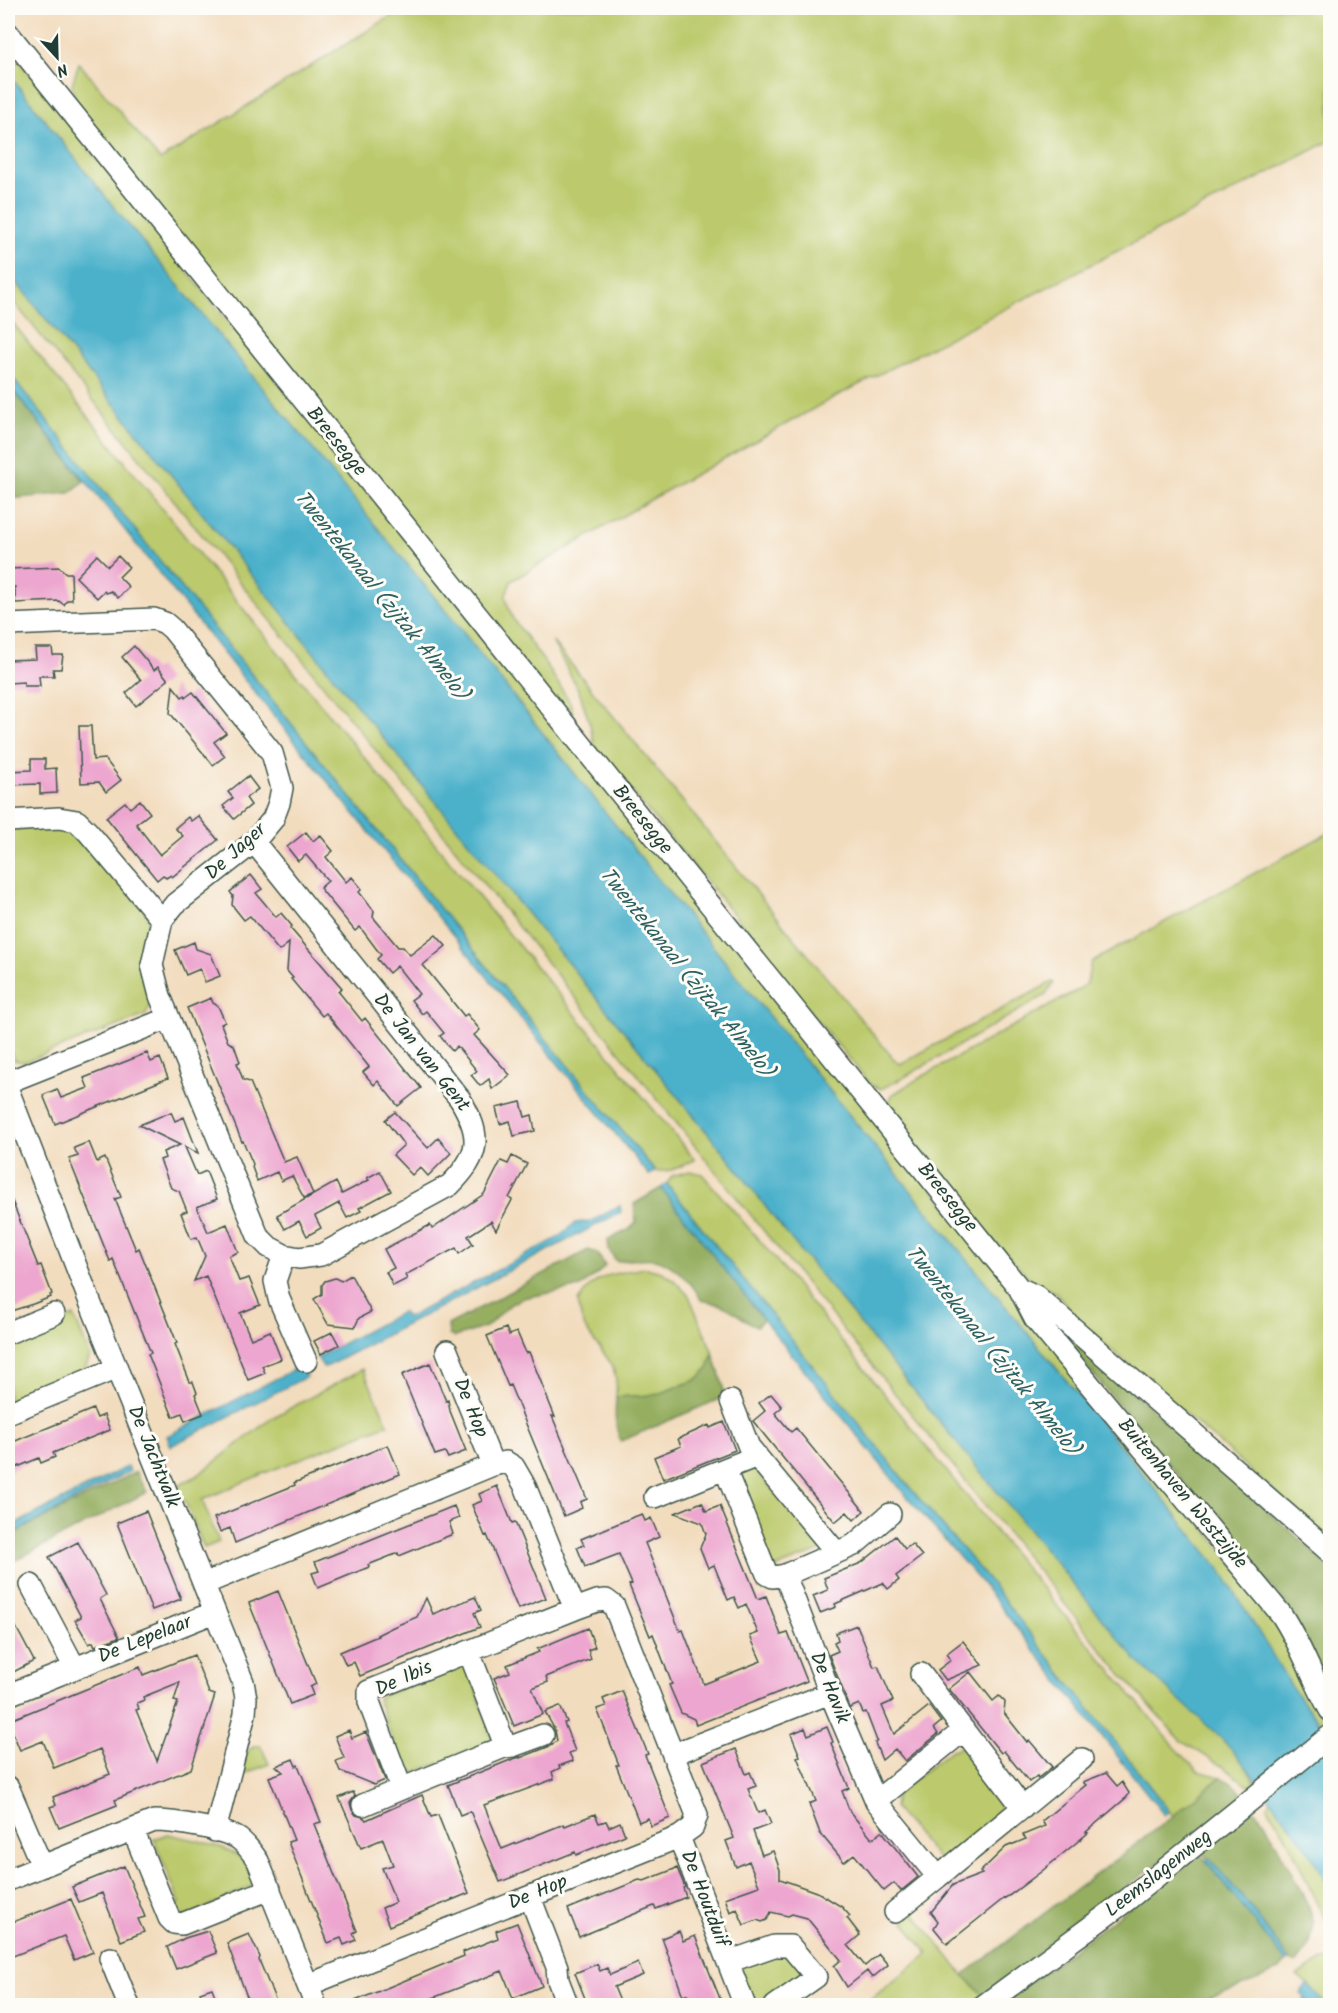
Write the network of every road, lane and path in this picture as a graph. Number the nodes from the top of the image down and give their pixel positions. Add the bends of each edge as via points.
1 (8, 33) edge
2 (8, 625) edge
3 (8, 821) edge
4 (254, 842) junction
5 (162, 920) junction
6 (169, 1018) junction
7 (8, 1082) edge
8 (8, 1090) edge
9 (284, 1255) junction
10 (1019, 1288) junction
11 (54, 1314) dead end
12 (8, 1333) edge
13 (447, 1351) dead end
14 (306, 1361) dead end
15 (117, 1368) junction
16 (731, 1401) dead end
17 (8, 1413) edge
18 (757, 1456) junction
19 (493, 1465) junction
20 (726, 1469) junction
21 (655, 1497) dead end
22 (890, 1514) dead end
23 (836, 1552) junction
24 (1330, 1552) edge
25 (785, 1575) junction
26 (204, 1584) junction
27 (31, 1585) dead end
28 (575, 1609) junction
29 (215, 1612) junction
30 (469, 1652) junction
31 (75, 1668) junction
32 (921, 1674) dead end
33 (830, 1693) junction
34 (8, 1695) edge
35 (1330, 1710) edge
36 (964, 1730) junction
37 (543, 1735) dead end
38 (1330, 1736) edge
39 (504, 1748) junction
40 (674, 1754) junction
41 (1082, 1759) dead end
42 (408, 1786) junction
43 (8, 1787) edge
44 (876, 1801) junction
45 (363, 1805) dead end
46 (1023, 1808) junction
47 (133, 1830) junction
48 (216, 1831) junction
49 (679, 1837) junction
50 (42, 1866) junction
51 (938, 1877) junction
52 (8, 1880) edge
53 (270, 1889) junction
54 (530, 1897) junction
55 (895, 1912) dead end
56 (110, 1958) dead end
57 (728, 1962) junction
58 (308, 1985) junction
59 (129, 2006) edge
60 (316, 2006) edge
61 (568, 2006) edge
62 (745, 2006) edge
63 (775, 2006) edge
64 (983, 2006) edge

1 - 10 street, Breesegge
2 - 4 street, De Jager via 154,619 172,629 272,753 282,788 279,804 273,819
3 - 5 street via 77,821
4 - 5 street, De Jager via 176,904
4 - 9 street, De Jan van Gent via 460,1099 471,1118 476,1143 463,1172 450,1185 321,1255
5 - 6 street via 152,965
6 - 7 street
6 - 9 street via 258,1236
8 - 15 street, De Jachtvalk
9 - 14 street via 275,1281
10 - 24 street, Breesegge via 1036,1296
10 - 35 street, Buitenhaven Westzijde via 1035,1319 1281,1614 1303,1650
11 - 12 street
13 - 19 street, De Hop
15 - 17 street
15 - 26 street, De Jachtvalk
16 - 18 street via 749,1447
18 - 20 street
18 - 23 street
19 - 26 street
19 - 28 street via 506,1462 514,1467 525,1486
20 - 21 street
20 - 25 street via 767,1574
22 - 23 street via 854,1545
23 - 25 street
25 - 33 street, De Havik
26 - 29 street, De Jachtvalk
27 - 31 street, De Lepelaar
28 - 30 street, De Ibis
28 - 40 street, De Hop via 597,1600 614,1606
29 - 31 street, De Lepelaar
29 - 48 street, De Jachtvalk via 246,1698
30 - 39 street
30 - 42 street, De Ibis via 369,1691 369,1702 399,1782
31 - 34 street, De Lepelaar
32 - 36 street
33 - 40 street
33 - 44 street, De Havik
36 - 44 street
36 - 46 street
37 - 39 street
38 - 64 street, Leemslagenweg via 1127,1900
39 - 42 street
40 - 49 street, De Hop via 698,1815 693,1827
41 - 46 street
42 - 45 street
43 - 50 street
44 - 51 street, De Havik
46 - 51 street
47 - 48 street via 154,1821 170,1821
47 - 50 street
47 - 53 street via 174,1923 182,1924
48 - 53 street via 237,1837 248,1846
49 - 54 street, De Hop
49 - 57 street, De Houtduif
50 - 52 street
51 - 55 street
53 - 58 street
54 - 58 street, De Hop
54 - 61 street
56 - 59 street
57 - 62 street, De Houtduif
57 - 63 street, De Houtduif via 774,1946 790,1946 816,1977
58 - 60 street

